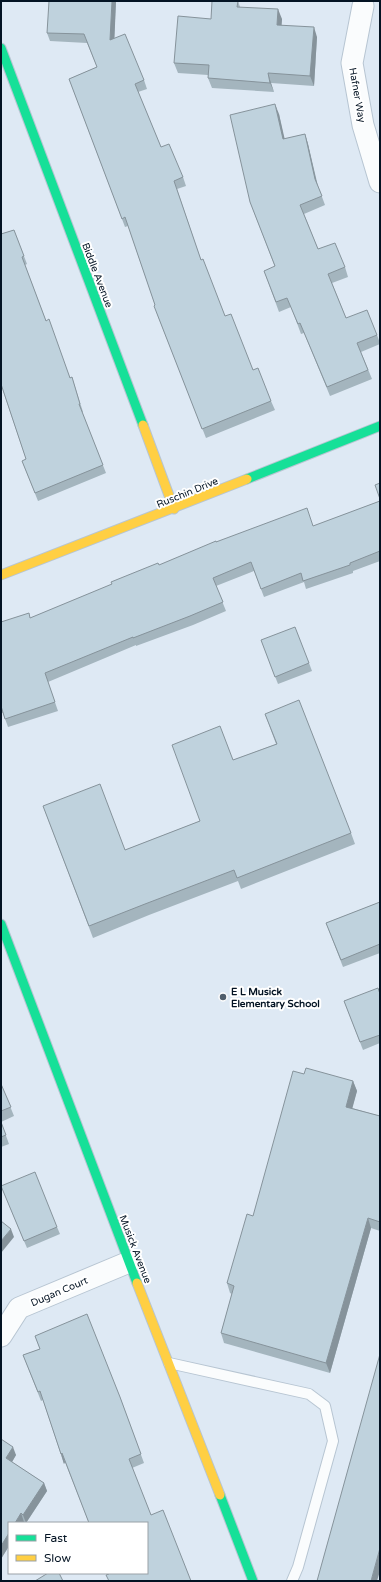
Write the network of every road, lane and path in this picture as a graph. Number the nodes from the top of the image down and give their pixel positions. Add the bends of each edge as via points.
1 (363, 3) edge
2 (1, 48) edge
3 (380, 182) edge
4 (380, 426) edge
5 (174, 509) junction
6 (1, 575) edge
7 (1, 924) edge
8 (129, 1262) junction
9 (1, 1336) edge
10 (169, 1363) junction
11 (253, 1581) edge
12 (292, 1581) edge

1 - 3 street, Hafner Way via 352,63 363,125
2 - 5 street, Biddle Avenue
4 - 5 street, Ruschin Drive
5 - 6 street, Ruschin Drive
7 - 8 street, Musick Avenue
8 - 9 street, Dugan Court via 19,1308
8 - 10 street, Musick Avenue
10 - 11 street, Musick Avenue
10 - 12 lane via 309,1394 325,1406 333,1442

